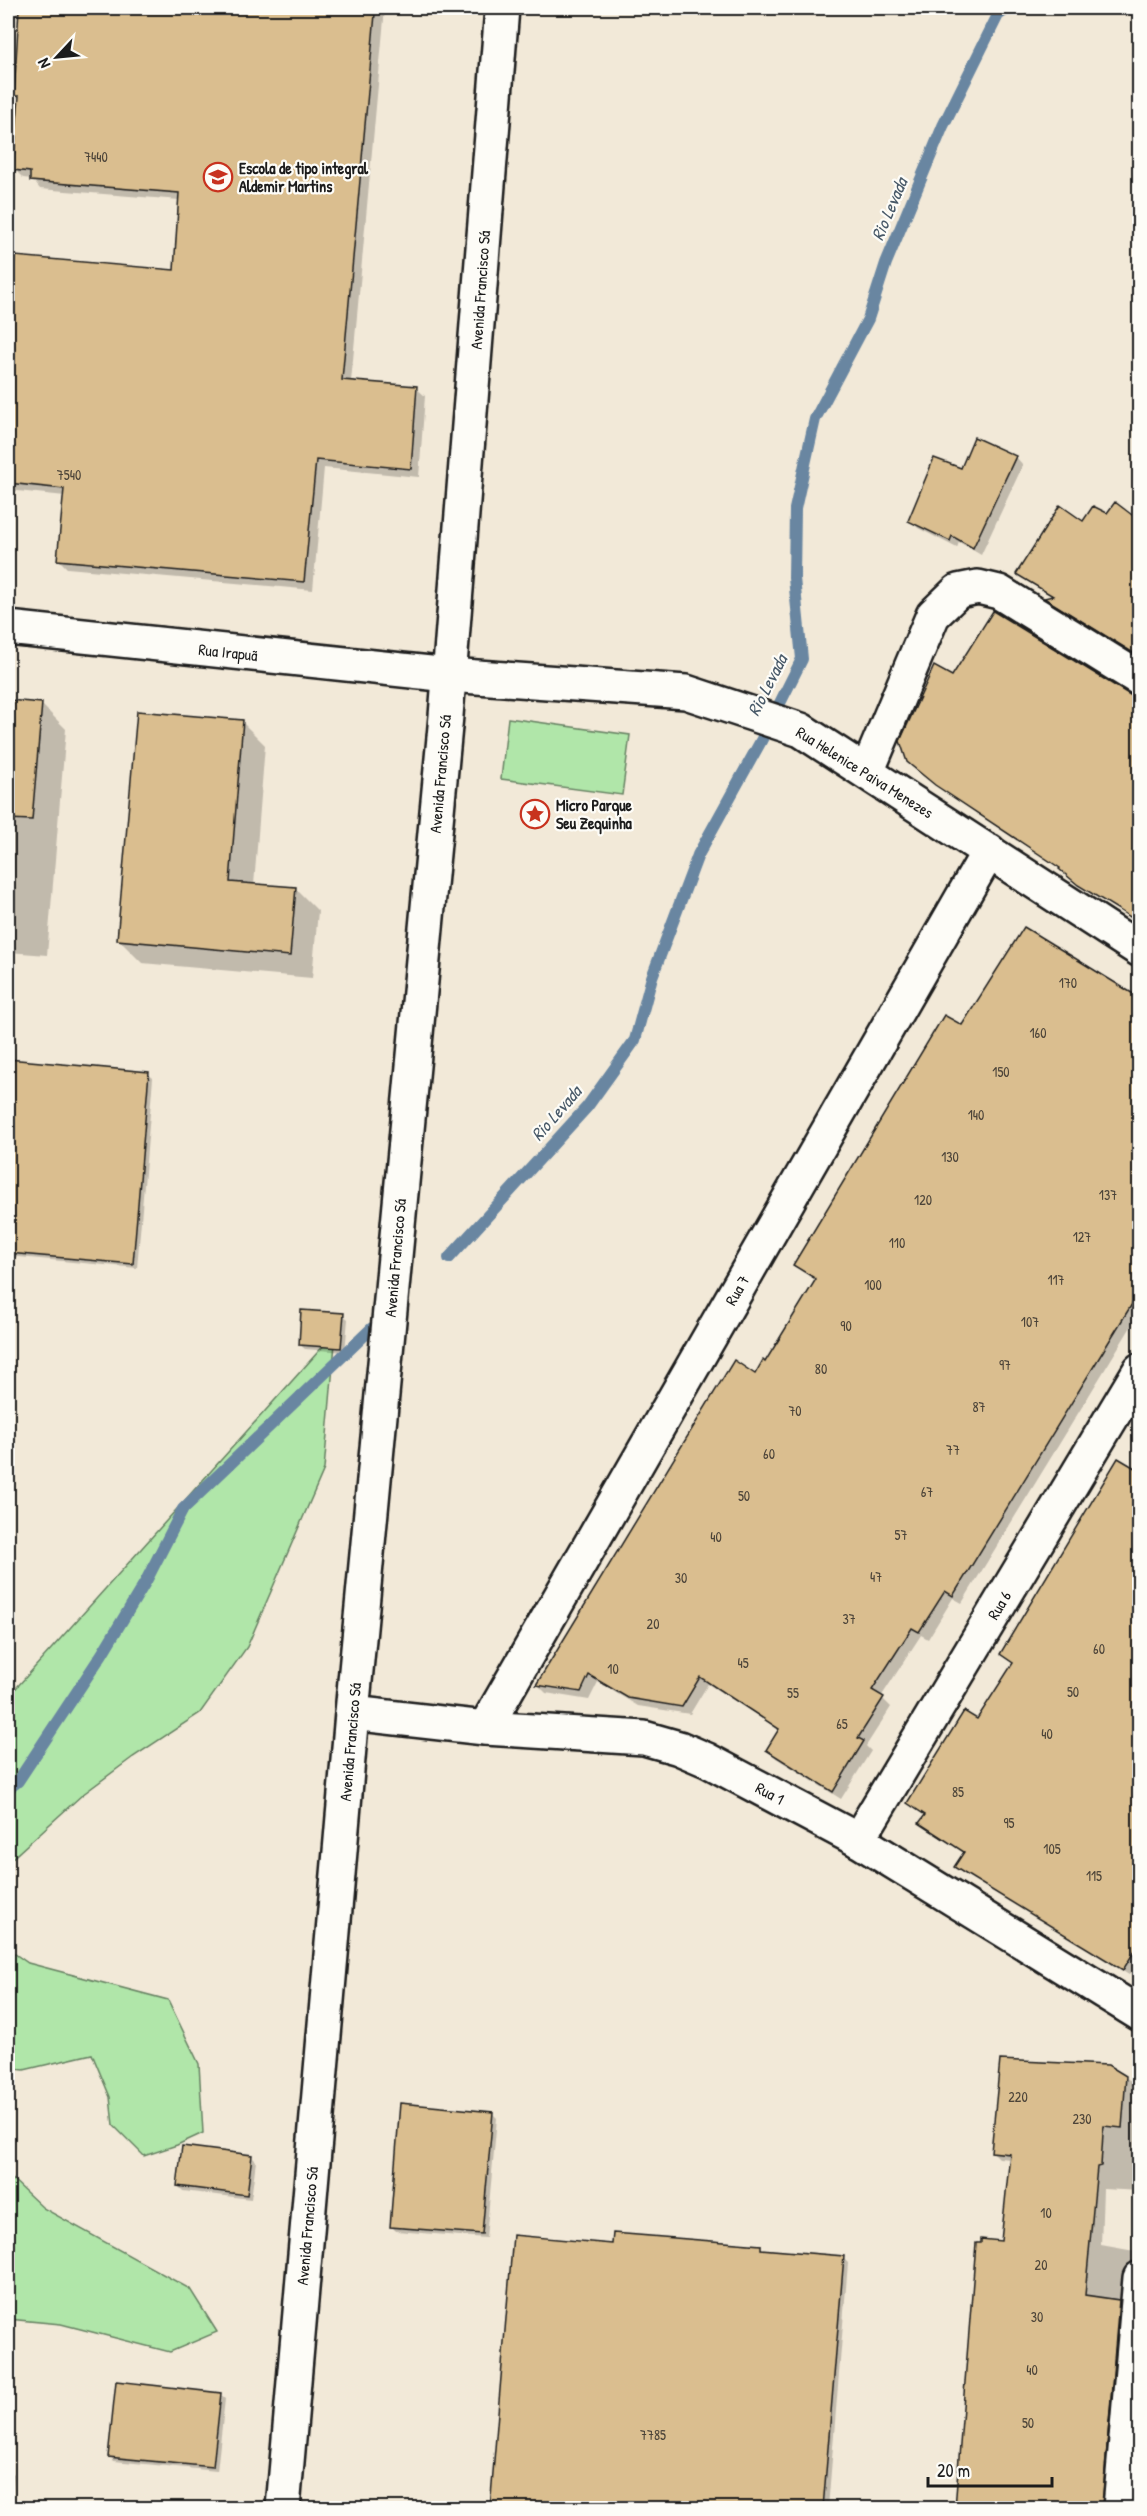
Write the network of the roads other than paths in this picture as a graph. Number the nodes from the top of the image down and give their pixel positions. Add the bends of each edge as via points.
1 (502, 8) edge
2 (8, 628) edge
3 (449, 675) junction
4 (1140, 679) edge
5 (867, 772) junction
6 (989, 851) junction
7 (1140, 950) edge
8 (1140, 1370) edge
9 (352, 1713) junction
10 (485, 1728) junction
11 (858, 1840) junction
12 (1140, 2014) edge
13 (1140, 2278) edge
14 (283, 2508) edge
15 (1120, 2508) edge

1 - 3 street, Avenida Francisco Sá
2 - 3 street, Rua Irapuã
3 - 5 street, Rua Helenice Paiva Menezes via 686,692 801,730
3 - 9 street, Avenida Francisco Sá
4 - 5 street via 999,591 978,587 958,591 933,615
5 - 6 street, Rua Helenice Paiva Menezes
6 - 7 street, Rua Helenice Paiva Menezes
6 - 10 street, Rua 7
8 - 11 street, Rua 6
9 - 10 street, Rua 1
9 - 14 street, Avenida Francisco Sá
10 - 11 street, Rua 1 via 644,1738 679,1748
11 - 12 street, Rua 1
13 - 15 street

